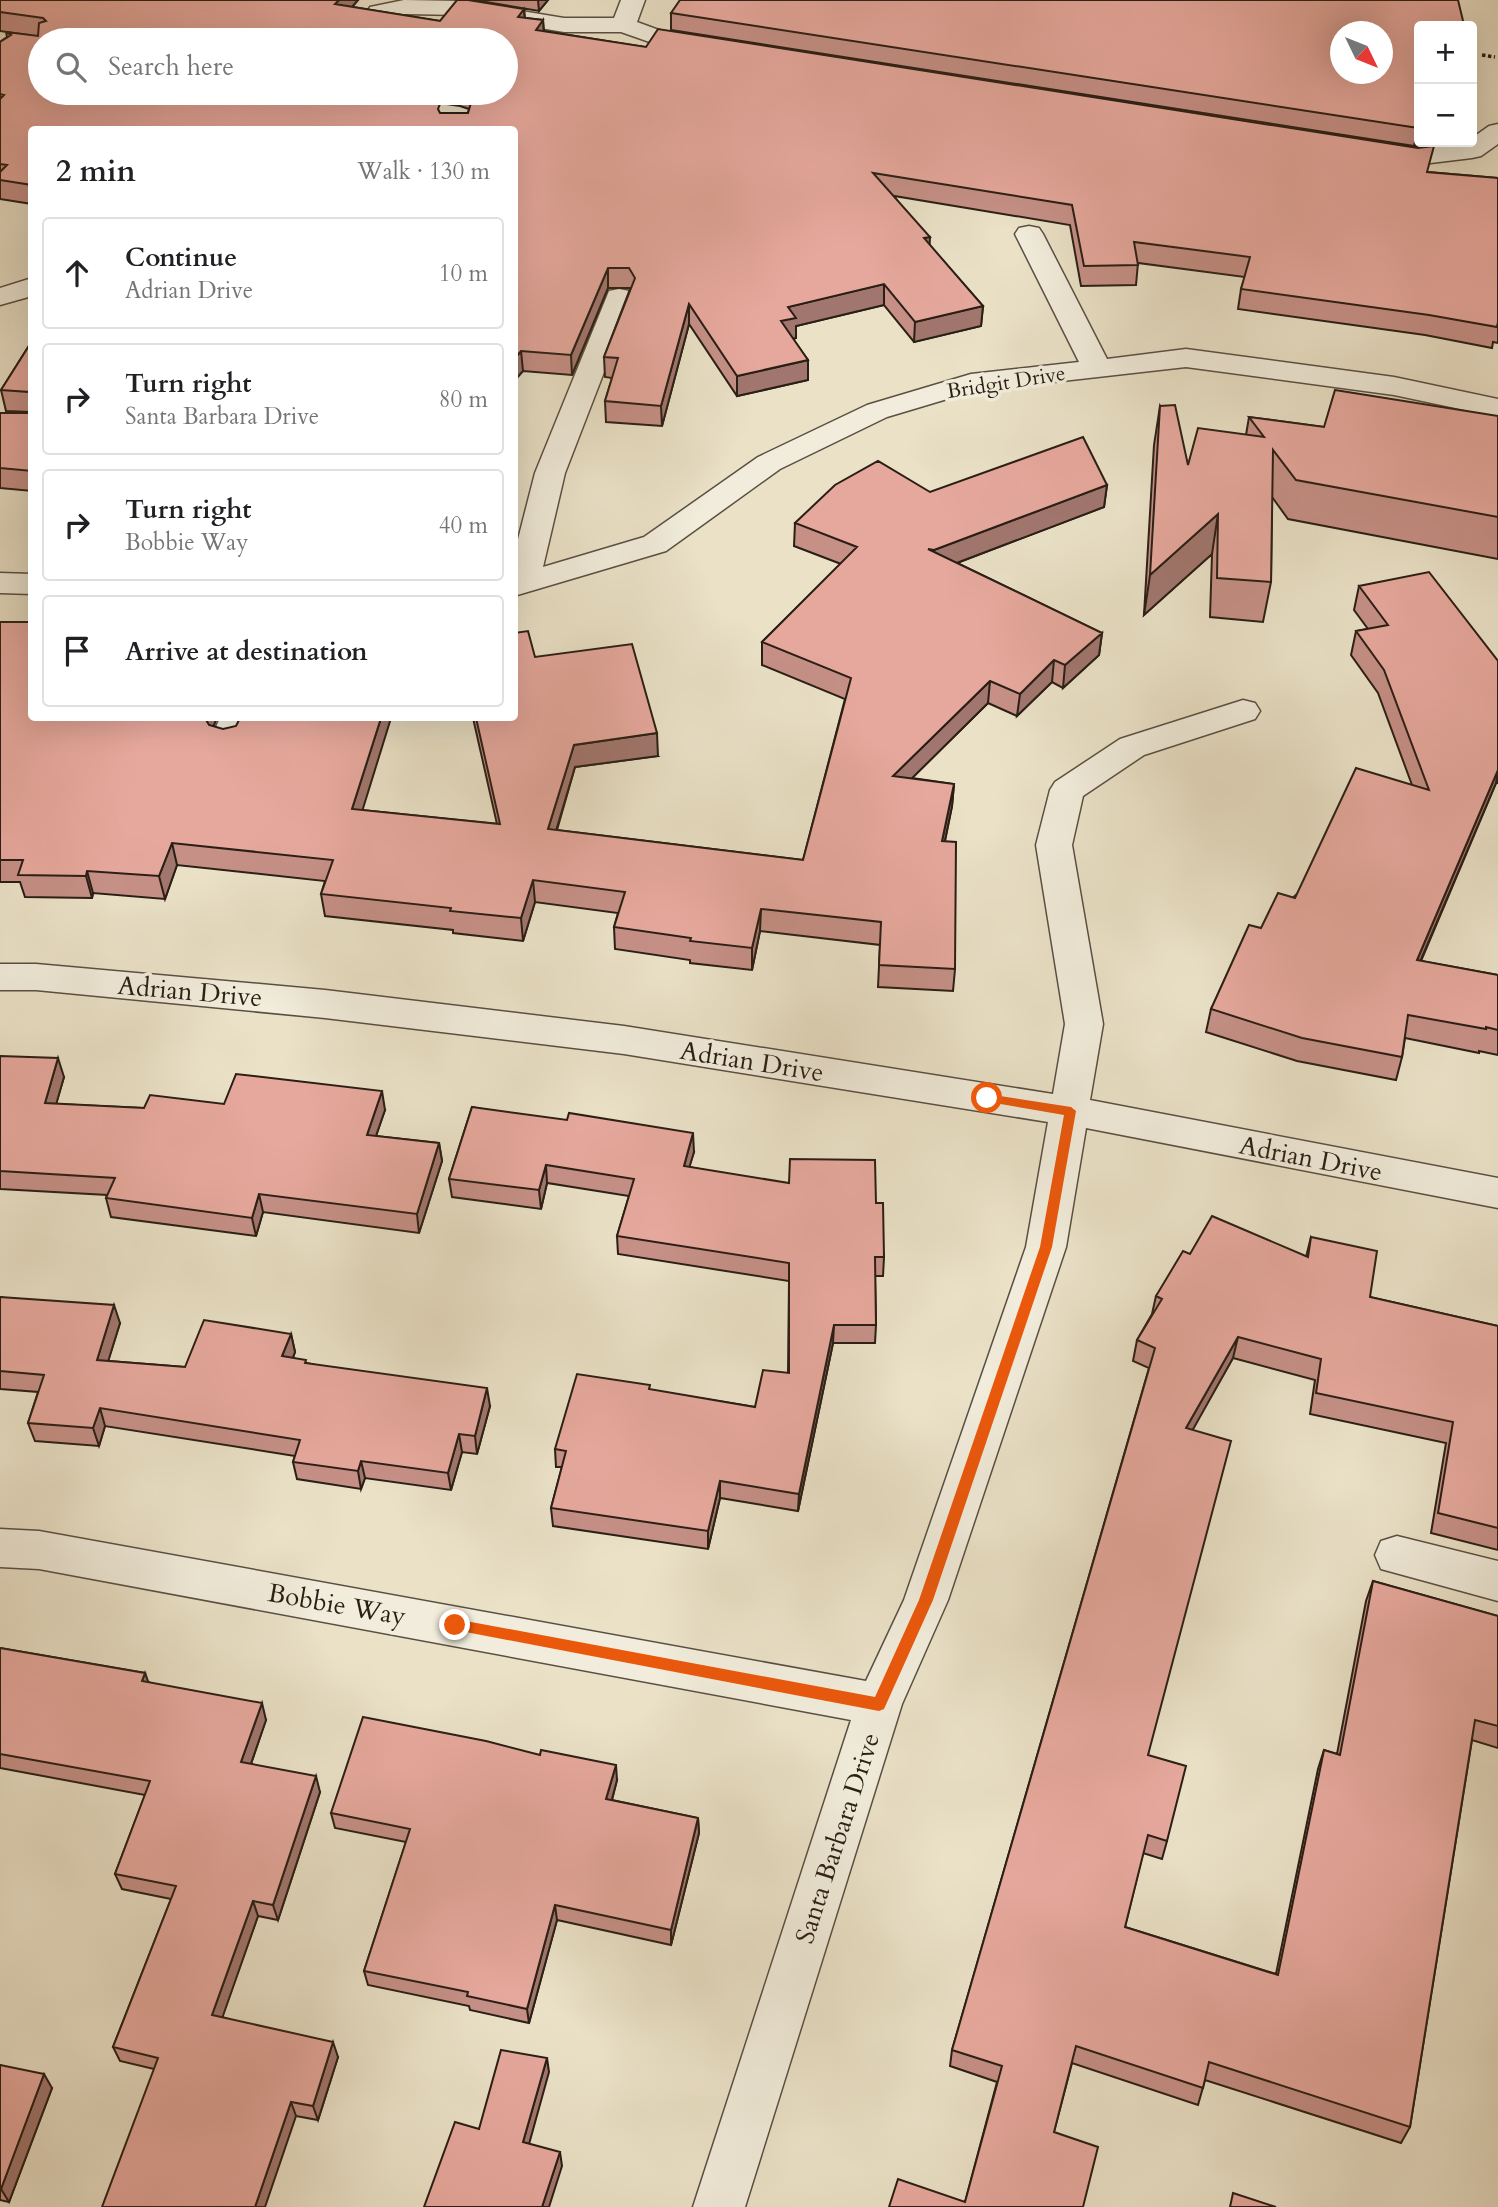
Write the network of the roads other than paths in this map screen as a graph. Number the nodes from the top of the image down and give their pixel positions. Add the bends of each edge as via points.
1 (633, 0) edge
2 (379, 12) edge
3 (624, 25) junction
4 (726, 50) edge
5 (1498, 132) edge
6 (1359, 148) edge
7 (1029, 234) dead end
8 (28, 287) edge
9 (0, 297) edge
10 (619, 297) edge
11 (1097, 368) junction
12 (1498, 408) edge
13 (0, 583) edge
14 (28, 584) edge
15 (519, 585) edge
16 (1243, 712) dead end
17 (0, 977) edge
18 (1071, 1111) junction
19 (1498, 1194) edge
20 (0, 1548) edge
21 (1397, 1555) dead end
22 (1498, 1581) edge
23 (879, 1704) junction
24 (719, 2207) edge

1 - 3 street
2 - 3 street via 406,7 460,8 564,25
3 - 4 street via 661,39
5 - 6 street via 1472,150 1413,157
7 - 11 street
8 - 9 street
10 - 15 street via 550,474
11 - 12 street, Bridgit Drive via 1186,358 1394,386
11 - 15 street, Bridgit Drive via 971,383 877,411 769,463 655,544
13 - 14 street
16 - 18 street, Santa Barbara Drive via 1132,747 1066,790 1054,845 1084,1024
17 - 18 street, Adrian Drive via 325,1004 624,1040
18 - 19 street, Adrian Drive
18 - 23 street, Santa Barbara Drive via 1046,1247 926,1600
20 - 23 street, Bobbie Way via 39,1550
21 - 22 street
23 - 24 street, Santa Barbara Drive

